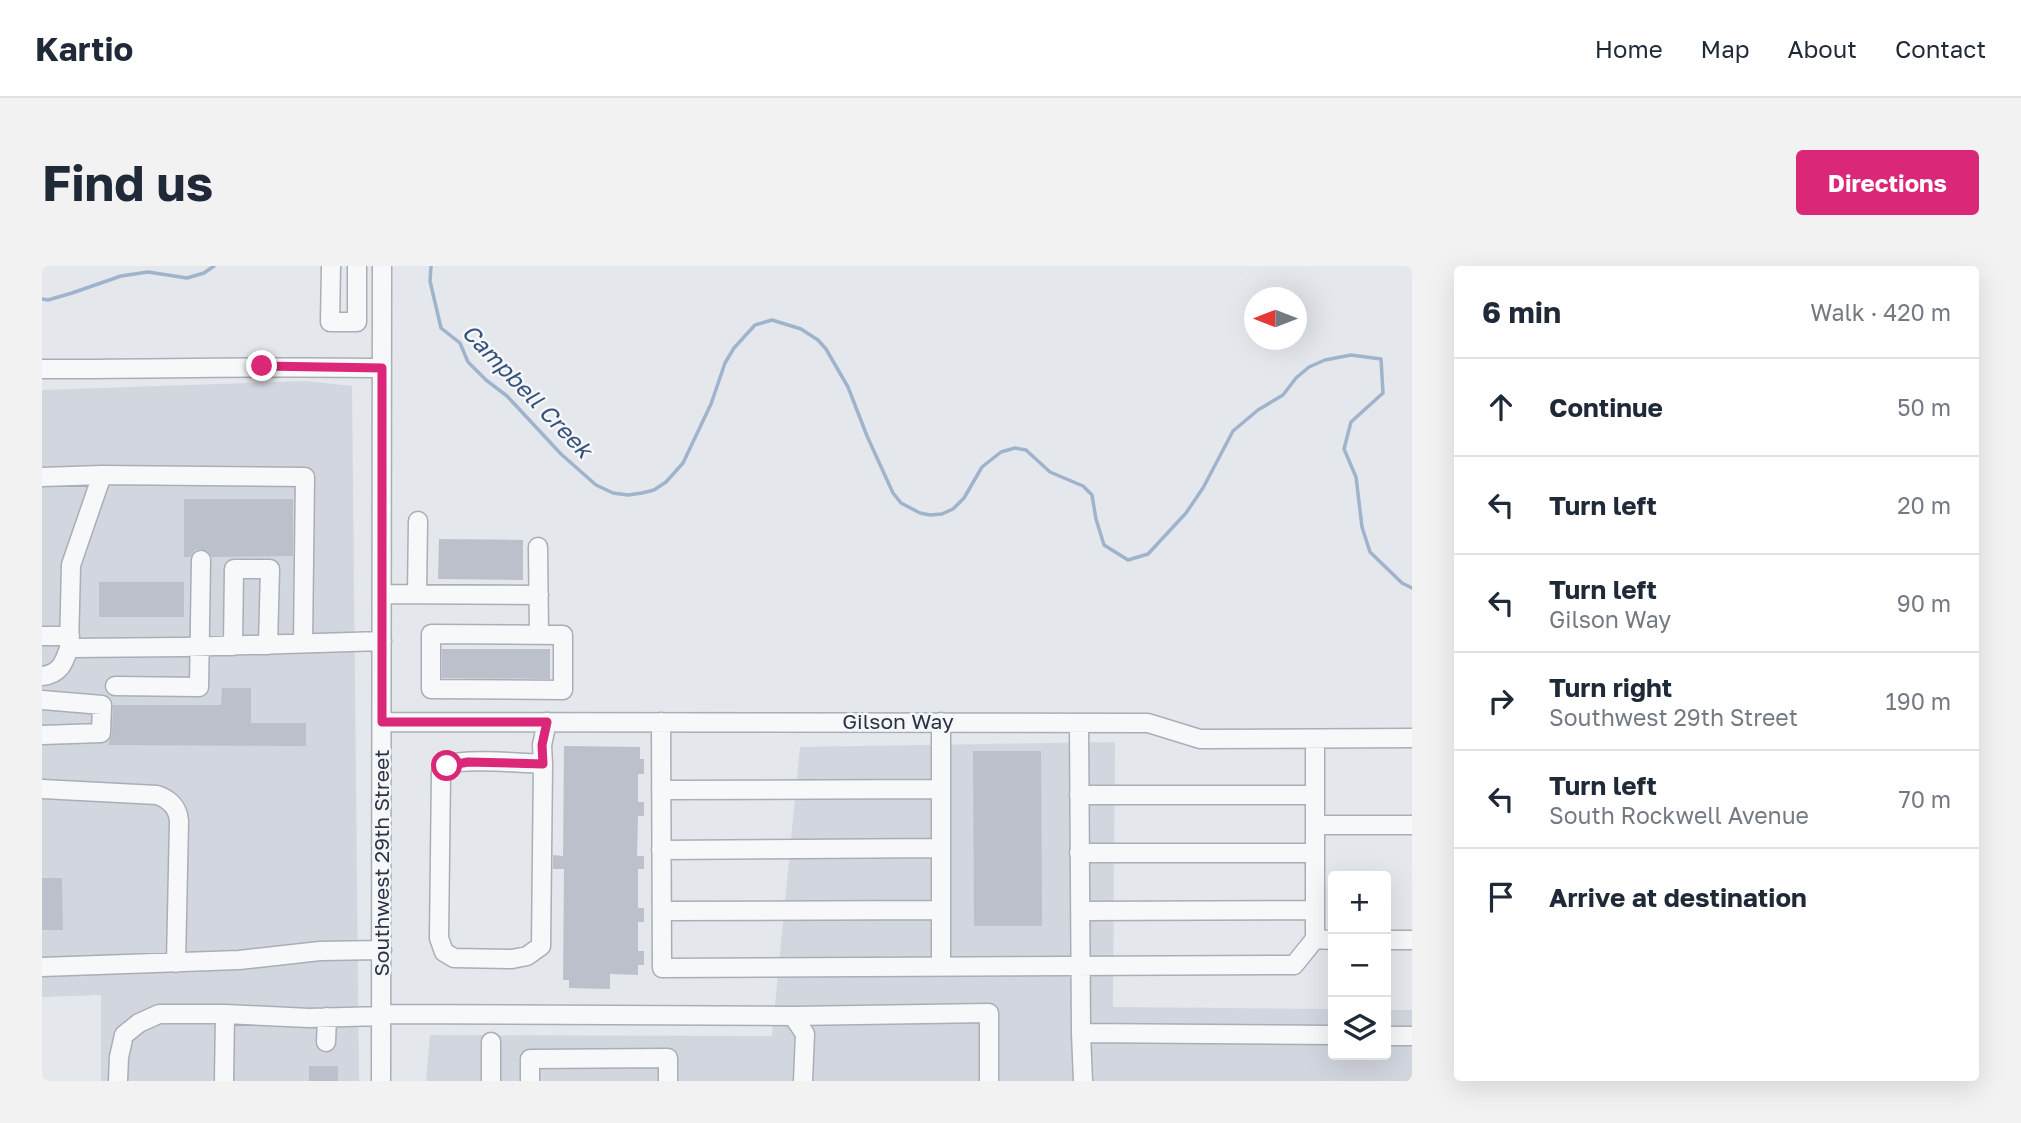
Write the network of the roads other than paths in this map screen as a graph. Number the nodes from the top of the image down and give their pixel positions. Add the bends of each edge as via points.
1 (331, 266) edge
2 (357, 266) edge
3 (382, 266) edge
4 (382, 368) junction
5 (42, 369) edge
6 (102, 475) junction
7 (42, 477) edge
8 (418, 521) dead end
9 (538, 547) dead end
10 (201, 560) dead end
11 (382, 594) junction
12 (417, 594) junction
13 (539, 595) junction
14 (539, 635) junction
15 (42, 636) edge
16 (382, 641) junction
17 (69, 642) junction
18 (303, 643) junction
19 (268, 645) junction
20 (233, 646) junction
21 (199, 647) junction
22 (42, 676) edge
23 (115, 686) dead end
24 (438, 689) junction
25 (562, 690) junction
26 (42, 701) edge
27 (382, 722) junction
28 (438, 722) junction
29 (555, 722) junction
30 (661, 722) junction
31 (941, 722) junction
32 (1079, 723) junction
33 (42, 735) edge
34 (1412, 738) edge
35 (1315, 739) junction
36 (543, 764) junction
37 (42, 789) edge
38 (941, 789) junction
39 (661, 790) junction
40 (1079, 795) junction
41 (1315, 795) junction
42 (1315, 825) junction
43 (1412, 825) edge
44 (941, 848) junction
45 (661, 850) junction
46 (1079, 853) junction
47 (1315, 853) junction
48 (1315, 910) junction
49 (662, 911) junction
50 (941, 911) junction
51 (1080, 911) junction
52 (1315, 939) junction
53 (1328, 940) edge
54 (1391, 940) edge
55 (1412, 940) edge
56 (382, 950) junction
57 (176, 963) junction
58 (1080, 966) junction
59 (42, 967) edge
60 (941, 967) junction
61 (225, 1014) junction
62 (382, 1015) junction
63 (793, 1016) junction
64 (327, 1017) junction
65 (1081, 1033) junction
66 (1328, 1035) edge
67 (1391, 1036) edge
68 (1412, 1036) edge
69 (326, 1042) dead end
70 (491, 1042) dead end
71 (118, 1081) edge
72 (224, 1081) edge
73 (381, 1081) edge
74 (492, 1081) edge
75 (530, 1081) edge
76 (668, 1081) edge
77 (803, 1081) edge
78 (989, 1081) edge
79 (1083, 1081) edge

1 - 2 street via 330,321 357,321
3 - 4 street, Southwest 29th Street
4 - 5 street
4 - 11 street, Southwest 29th Street
6 - 7 street
6 - 17 street via 71,565
6 - 18 street via 305,477
8 - 12 street
9 - 13 street
10 - 21 street
11 - 12 street
11 - 16 street, Southwest 29th Street
12 - 13 street
13 - 14 street
14 - 24 street via 432,634 431,689
14 - 25 street via 563,635
15 - 17 street
16 - 18 street
16 - 27 street, Southwest 29th Street
17 - 21 street
17 - 22 street via 63,666
18 - 19 street
19 - 20 street
19 - 20 street via 270,569 234,569
20 - 21 street
21 - 23 street via 199,687
24 - 25 street
24 - 28 street
25 - 29 street
26 - 33 street via 102,705 101,733
27 - 28 street, Gilson Way
27 - 56 street, Southwest 29th Street
28 - 29 street, Gilson Way
29 - 30 street, Gilson Way
29 - 36 street via 542,745
30 - 31 street, Gilson Way
30 - 39 street
31 - 32 street, Gilson Way
31 - 38 street
32 - 35 street, Gilson Way via 1148,723 1200,739
32 - 40 street
34 - 35 street, Gilson Way
35 - 41 street
36 - 36 street via 541,946 512,959 454,958 444,953 439,938 441,773 447,766 468,762
37 - 57 street via 157,795 171,803 179,821
38 - 39 street
38 - 44 street
39 - 45 street
40 - 41 street
40 - 46 street
41 - 42 street
42 - 43 street
42 - 47 street
44 - 45 street
44 - 50 street
45 - 49 street
46 - 47 street
46 - 51 street
47 - 48 street
48 - 51 street
48 - 52 street
49 - 50 street
49 - 60 street via 662,968
50 - 60 street
51 - 58 street
52 - 53 street
52 - 58 street via 1294,965
54 - 55 street
56 - 57 street
56 - 62 street, Southwest 29th Street
57 - 59 street
58 - 60 street
58 - 65 street
61 - 64 street
61 - 71 street via 159,1014 139,1023 124,1035
61 - 72 street
62 - 63 street
62 - 64 street
62 - 73 street, Southwest 29th Street
63 - 77 street via 805,1034
63 - 78 street via 989,1013
64 - 69 street
65 - 66 street
65 - 79 street
67 - 68 street
70 - 74 street
75 - 76 street via 530,1059 668,1058

